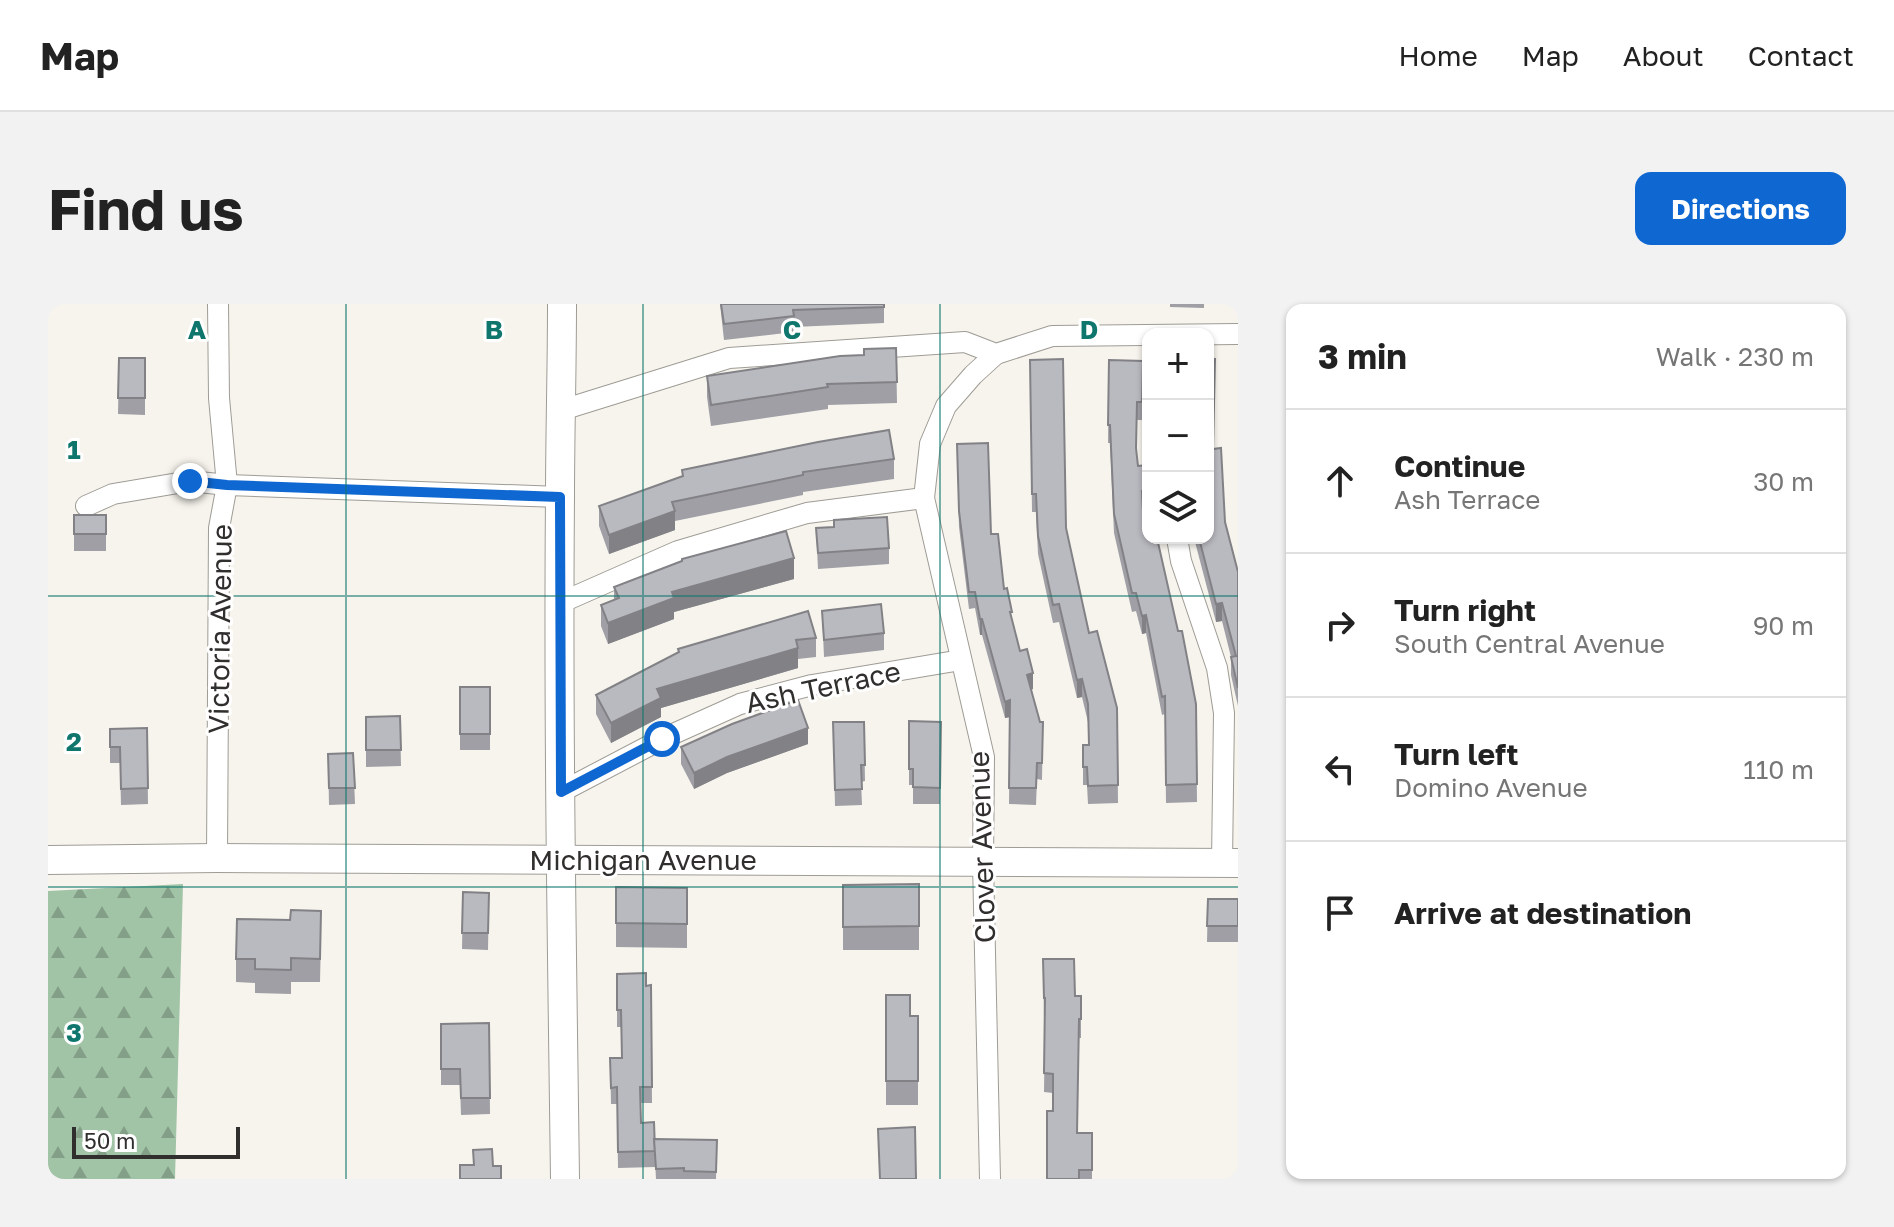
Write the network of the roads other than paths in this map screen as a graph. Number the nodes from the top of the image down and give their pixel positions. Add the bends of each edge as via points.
1 (218, 304) edge
2 (562, 304) edge
3 (1142, 334) edge
4 (1214, 334) edge
5 (1238, 334) edge
6 (996, 354) junction
7 (562, 410) junction
8 (227, 485) junction
9 (560, 497) junction
10 (924, 498) junction
11 (86, 506) dead end
12 (1178, 544) edge
13 (560, 603) junction
14 (961, 660) junction
15 (561, 792) junction
16 (217, 858) junction
17 (48, 860) edge
18 (561, 860) junction
19 (983, 862) junction
20 (1230, 863) edge
21 (565, 1179) edge
22 (990, 1179) edge

1 - 8 street, Victoria Avenue
2 - 7 main road
3 - 6 street via 1052,336
4 - 5 street
6 - 7 street via 965,342 729,358
6 - 10 street, Clover Avenue via 946,406 930,444
7 - 9 main road
8 - 9 street
8 - 11 street via 190,481 113,494
8 - 16 street, Victoria Avenue via 219,528
9 - 13 main road
10 - 13 street via 807,513 678,551
10 - 14 street, Clover Avenue
12 - 20 street via 1217,668
13 - 15 main road
14 - 15 street, Ash Terrace via 812,685 740,704
14 - 19 street, Clover Avenue via 984,757
15 - 18 main road
16 - 17 main road, Michigan Avenue
16 - 18 main road, Michigan Avenue
18 - 19 main road, Michigan Avenue
18 - 21 main road
19 - 20 main road, Michigan Avenue
19 - 22 street, Clover Avenue

